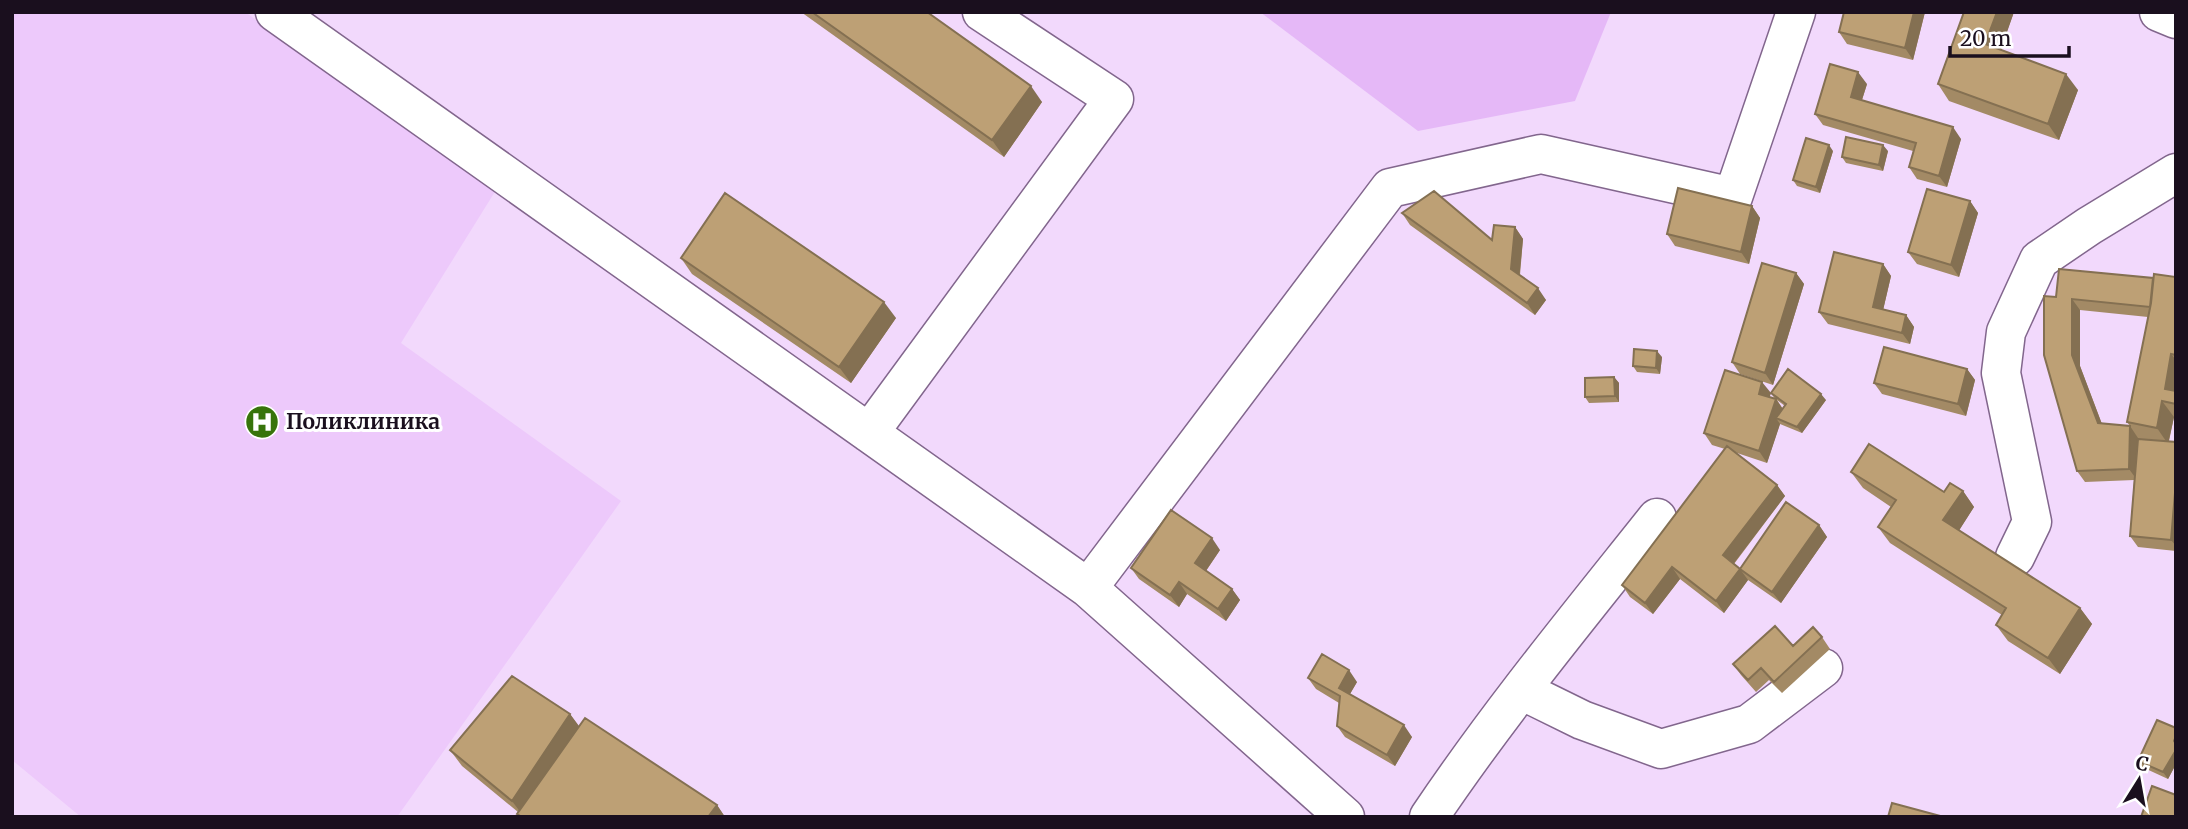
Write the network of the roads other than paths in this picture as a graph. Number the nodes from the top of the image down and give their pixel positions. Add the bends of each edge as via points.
1 (275, 12) edge
2 (982, 12) edge
3 (1796, 12) edge
4 (2159, 12) edge
5 (2176, 19) edge
6 (2176, 173) edge
7 (869, 433) junction
8 (1657, 518) dead end
9 (2015, 557) dead end
10 (1088, 587) junction
11 (1822, 668) dead end
12 (1521, 690) junction
13 (1345, 817) edge
14 (1429, 817) edge

1 - 7 street
2 - 7 street via 1114,99
3 - 10 street via 1732,197 1541,154 1390,188
4 - 5 street
6 - 9 street via 2039,260 2006,332 2001,373 2032,522
7 - 10 street
8 - 12 street
10 - 13 street
11 - 12 street via 1749,724 1661,749 1582,720
12 - 14 street

